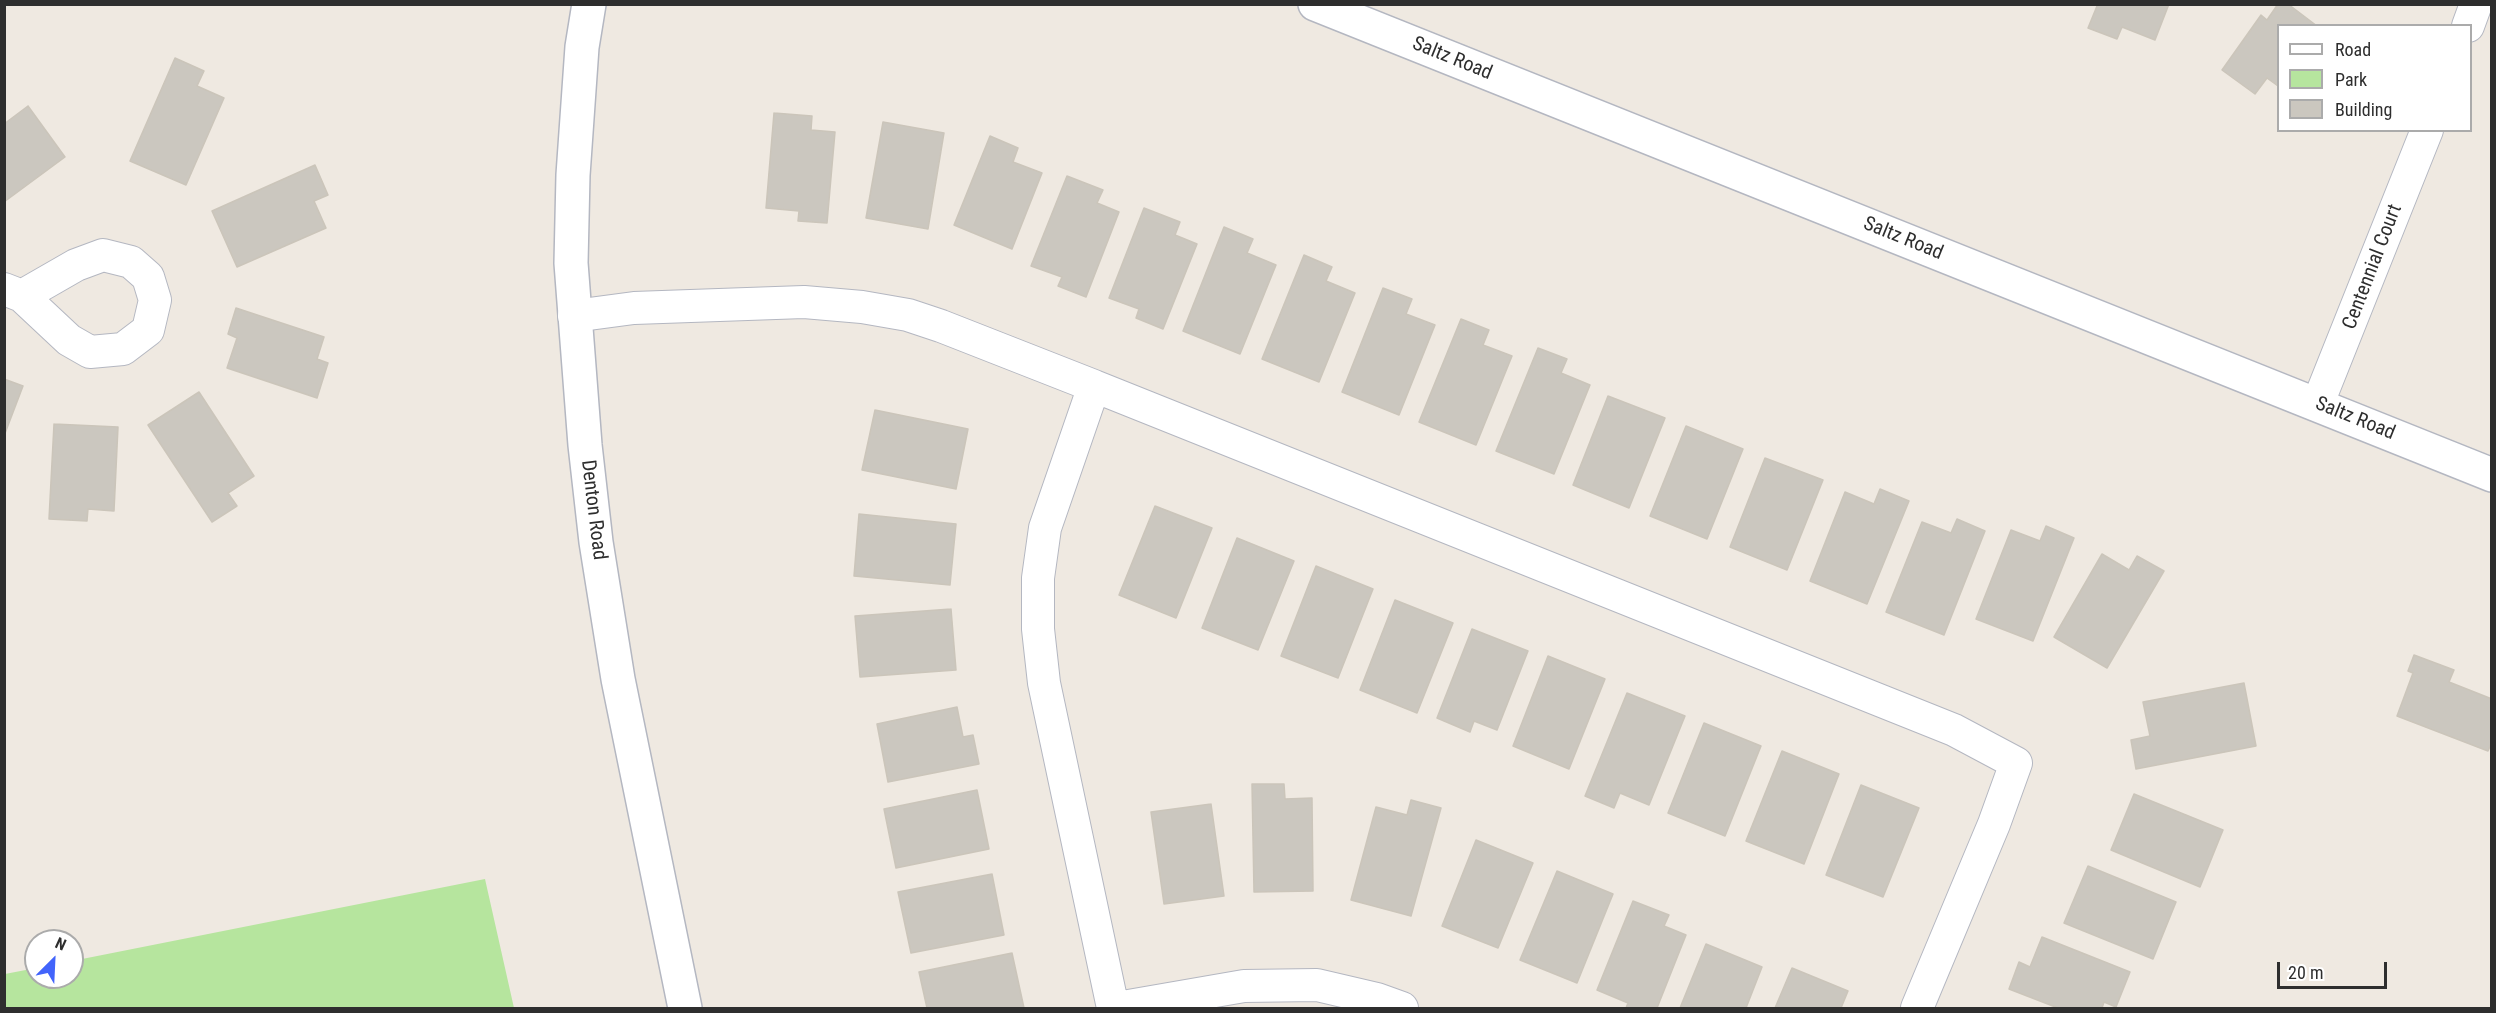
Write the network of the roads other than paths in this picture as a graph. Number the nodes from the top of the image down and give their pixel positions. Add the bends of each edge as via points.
1 (589, 4) edge
2 (1315, 4) edge
3 (2476, 4) edge
4 (2469, 24) edge
5 (2426, 132) edge
6 (574, 316) junction
7 (1094, 386) junction
8 (2318, 403) junction
9 (2492, 475) edge
10 (685, 1008) edge
11 (1115, 1008) edge
12 (1402, 1008) edge
13 (1917, 1008) edge

1 - 6 street, Denton Road via 573,175
2 - 8 street, Saltz Road
3 - 4 street
5 - 8 street, Centennial Court
6 - 7 street via 634,308 804,302 862,307 941,326
6 - 10 street, Denton Road via 606,613
7 - 11 street via 1045,528 1038,578 1038,629 1044,683
7 - 13 street via 1954,730 2016,763
8 - 9 street, Saltz Road
11 - 12 street via 1244,986 1317,985

